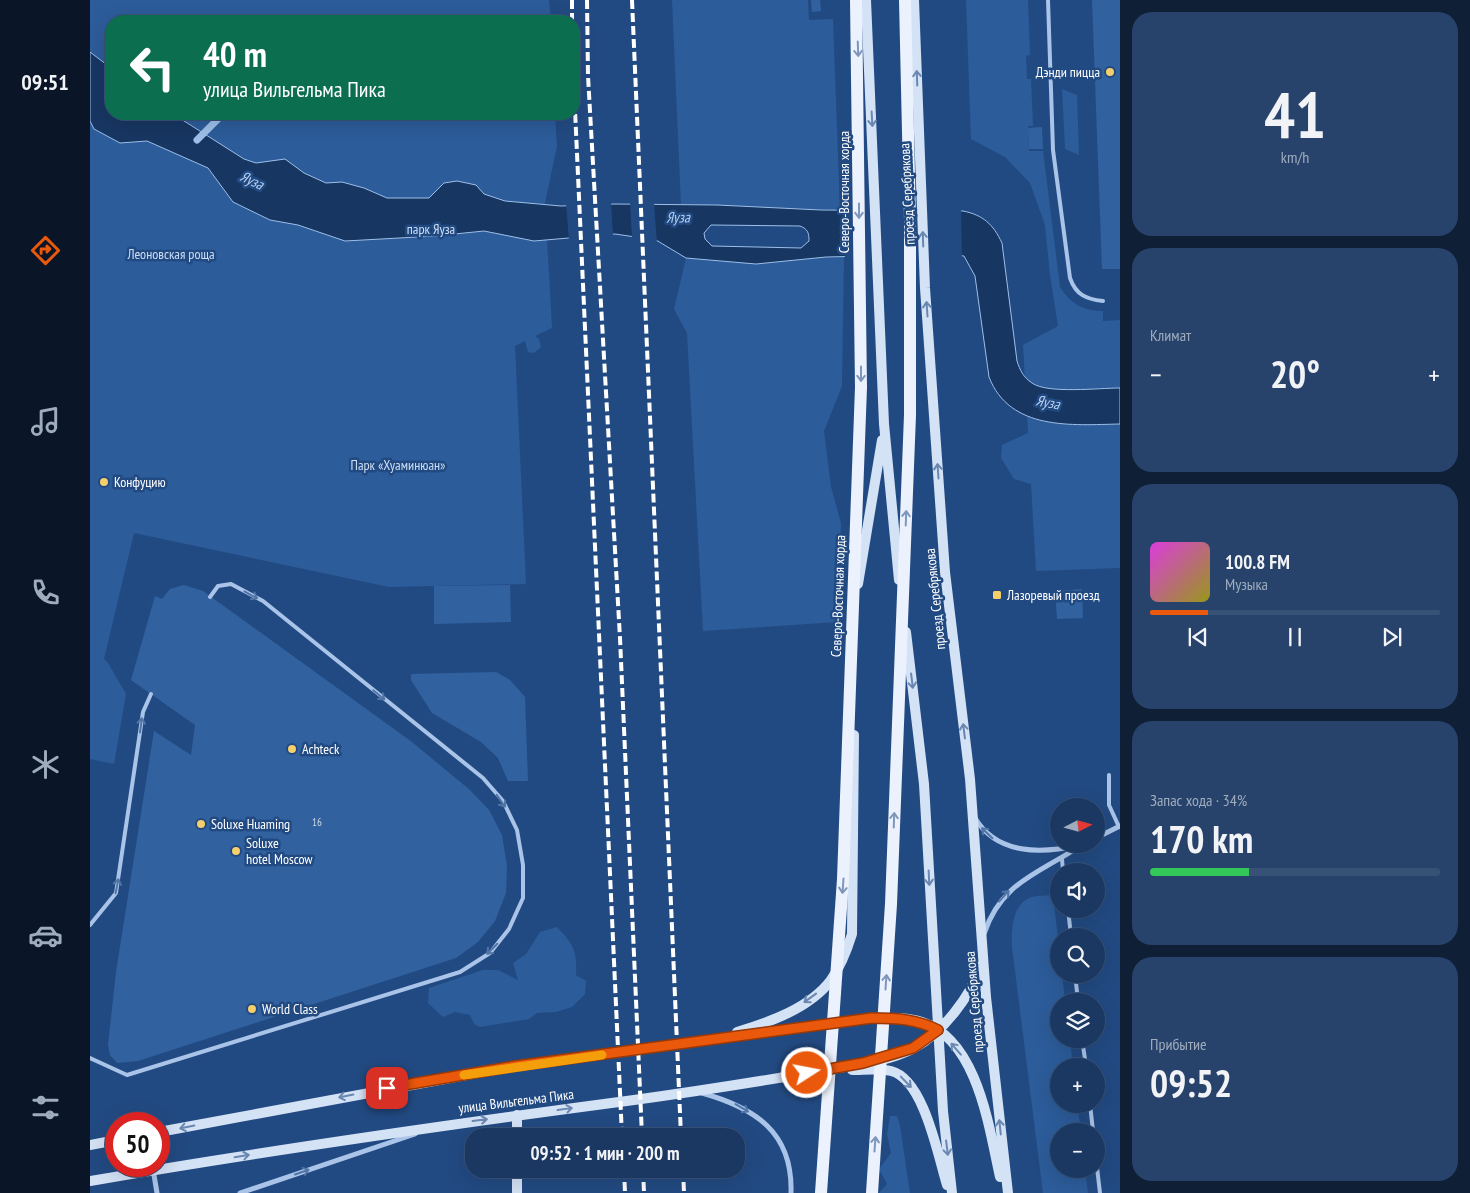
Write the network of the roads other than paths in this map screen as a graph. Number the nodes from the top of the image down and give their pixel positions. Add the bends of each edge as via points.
1 (856, 0) edge
2 (866, 0) edge
3 (905, 0) edge
4 (914, 0) edge
5 (1048, 0) edge
6 (1103, 301) dead end
7 (884, 424) junction
8 (210, 597) dead end
9 (151, 694) dead end
10 (1109, 775) dead end
11 (972, 814) junction
12 (1120, 826) edge
13 (1105, 834) edge
14 (1050, 850) edge
15 (1070, 853) edge
16 (1062, 859) junction
17 (1062, 863) edge
18 (90, 925) edge
19 (982, 939) junction
20 (983, 960) junction
21 (938, 1030) junction
22 (710, 1040) junction
23 (90, 1058) edge
24 (826, 1070) junction
25 (696, 1092) junction
26 (517, 1115) junction
27 (443, 1124) junction
28 (517, 1128) edge
29 (170, 1130) edge
30 (105, 1142) edge
31 (90, 1145) edge
32 (170, 1165) edge
33 (109, 1177) edge
34 (154, 1177) edge
35 (517, 1178) edge
36 (1098, 1178) edge
37 (90, 1181) edge
38 (157, 1193) edge
39 (240, 1193) edge
40 (518, 1193) edge
41 (791, 1193) edge
42 (822, 1193) edge
43 (872, 1193) edge
44 (951, 1193) edge
45 (1006, 1193) edge
46 (1100, 1193) edge

1 -> 42 main road, Северо-Восточная хорда, bridge via 860,397 843,879
2 -> 7 main road
43 -> 3 main road, bridge via 891,904 910,415
11 -> 4 main road, проезд Серебрякова via 945,572 925,288
5 - 6 lane via 1054,150 1070,278 1083,296
7 -> 21 main road via 924,784
7 -> 22 main road via 855,605 852,934 843,960 830,981 811,998 773,1021
8 -> 23 lane via 218,586 231,584 263,602 483,778 503,801 517,830 523,865 523,898 510,929 490,953 460,972 128,1075
18 -> 9 lane via 116,893 143,712
10 - 12 lane via 1110,805
14 -> 11 street via 1007,846 991,837
11 - 19 main road, проезд Серебрякова
12 - 13 street
15 - 16 street
16 - 17 lane
19 -> 16 street via 989,919 1010,889
19 - 20 main road, проезд Серебрякова
20 - 21 main road, улица Вильгельма Пика via 976,980
45 -> 20 main road, проезд Серебрякова
21 - 22 main road via 906,1019 872,1018
21 - 24 main road, улица Вильгельма Пика via 913,1048
21 -> 44 main road
45 -> 21 main road via 980,1091 970,1068
22 -> 29 main road via 506,1067
24 - 25 main road, улица Вильгельма Пика
24 -> 44 main road via 892,1071 903,1077 918,1095
26 -> 25 main road, улица Вильгельма Пика
25 -> 41 street via 732,1102 758,1117 775,1135 787,1158
27 -> 26 main road, улица Вильгельма Пика
26 - 28 main road
32 -> 27 main road, улица Вильгельма Пика
39 -> 27 street
30 - 31 main road
33 - 37 main road, улица Вильгельма Пика
34 - 38 street
35 - 40 main road
36 - 46 lane

